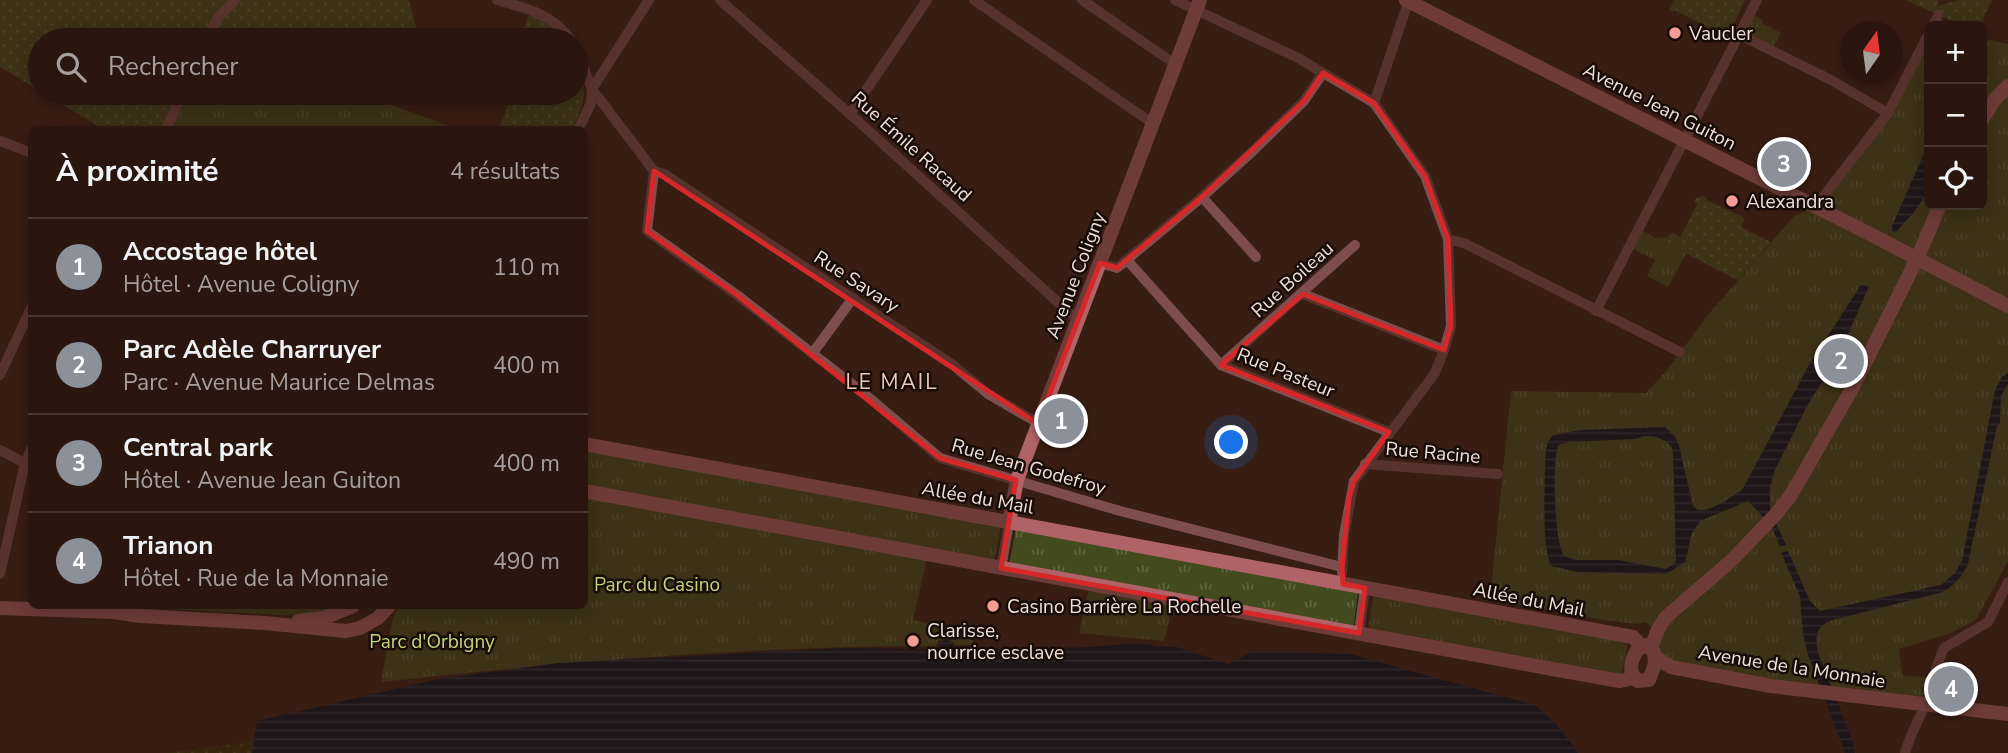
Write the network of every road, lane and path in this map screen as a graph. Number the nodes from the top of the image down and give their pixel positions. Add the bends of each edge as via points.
1 (235, 0) edge
2 (497, 0) edge
3 (649, 0) edge
4 (720, 0) edge
5 (927, 0) edge
6 (974, 0) edge
7 (1082, 0) edge
8 (1175, 0) edge
9 (1408, 0) edge
10 (1757, 0) edge
11 (1198, 5) edge
12 (1938, 15) dead end
13 (1935, 21) edge
14 (213, 28) edge
15 (560, 28) edge
16 (1740, 35) junction
17 (1924, 43) edge
18 (1175, 64) junction
19 (1324, 73) junction
20 (588, 78) edge
21 (2008, 86) edge
22 (592, 89) junction
23 (1374, 103) junction
24 (177, 105) edge
25 (1987, 112) edge
26 (1888, 113) junction
27 (850, 114) junction
28 (1152, 123) junction
29 (168, 126) edge
30 (580, 126) edge
31 (1685, 140) junction
32 (0, 141) edge
33 (28, 152) edge
34 (654, 171) junction
35 (1202, 197) junction
36 (1816, 206) junction
37 (1938, 210) edge
38 (1448, 239) junction
39 (1355, 245) dead end
40 (1256, 257) dead end
41 (1917, 259) junction
42 (1128, 261) junction
43 (1100, 263) junction
44 (1303, 294) junction
45 (853, 298) junction
46 (2008, 306) edge
47 (1597, 311) junction
48 (28, 315) edge
49 (1079, 319) junction
50 (1444, 350) junction
51 (1680, 352) dead end
52 (812, 354) junction
53 (1222, 365) junction
54 (0, 375) edge
55 (1038, 423) junction
56 (1389, 432) junction
57 (588, 445) edge
58 (0, 450) edge
59 (28, 456) edge
60 (25, 463) junction
61 (1365, 464) junction
62 (1498, 474) dead end
63 (1017, 480) junction
64 (588, 492) edge
65 (1009, 523) junction
66 (1342, 567) junction
67 (1001, 568) junction
68 (0, 574) edge
69 (2008, 582) edge
70 (1342, 584) junction
71 (1365, 588) junction
72 (0, 608) edge
73 (28, 609) edge
74 (28, 609) edge
75 (346, 609) edge
76 (386, 609) edge
77 (265, 623) junction
78 (1359, 633) junction
79 (1649, 650) junction
80 (1634, 678) junction
81 (1926, 704) junction
82 (2008, 714) edge
83 (1905, 753) edge

1 - 14 street
2 - 15 street via 541,13
3 - 22 street
4 - 27 street, Rue Émile Racaud
5 - 27 street
6 - 28 street
7 - 18 street
8 - 11 street
9 - 23 street
9 - 31 street, Avenue Jean Guiton
10 - 16 street
11 - 18 street, Avenue Coligny
11 - 19 street
12 - 13 street
16 - 26 street
16 - 31 street
17 - 26 street
18 - 28 street, Avenue Coligny
19 - 23 street
19 - 35 street via 1304,101
20 - 22 street
21 - 25 street
22 - 30 street via 592,103
22 - 34 street
23 - 38 street via 1425,176
24 - 29 street
26 - 36 street
27 - 49 street, Rue Émile Racaud
28 - 43 street, Avenue Coligny
31 - 36 street, Avenue Jean Guiton
31 - 47 street
32 - 33 street
34 - 45 street, Rue Savary
34 - 52 street, Rue Jean Godefroy via 647,231
35 - 40 street
35 - 42 street
36 - 41 street, Avenue Jean Guiton
37 - 41 street
38 - 47 street
38 - 50 street via 1451,326
39 - 44 street, Rue Boileau
41 - 46 street, Avenue Jean Guiton
41 - 79 street via 1805,471 1771,520 1667,617
42 - 43 street via 1117,268
42 - 53 street, Rue Pasteur
43 - 49 street, Avenue Coligny
44 - 50 street
44 - 53 street, Rue Boileau
45 - 52 street
45 - 55 street, Rue Savary via 988,394
47 - 51 street
48 - 54 street
49 - 55 street, Avenue Coligny
50 - 56 street via 1435,373
52 - 63 street, Rue Jean Godefroy via 940,458
53 - 56 street, Rue Pasteur
55 - 63 street, Avenue Coligny
56 - 61 street
57 - 65 street, Allée du Mail
58 - 60 street
59 - 60 street
60 - 68 street
61 - 62 street, Rue Racine
61 - 66 street via 1349,498
63 - 65 street, Avenue Coligny
63 - 66 street, Rue Jean Godefroy
64 - 67 street
65 - 67 street, Avenue Coligny
65 - 70 street, Allée du Mail
66 - 70 street
67 - 78 street
69 - 81 street via 1988,622 1944,648
70 - 71 street, Allée du Mail
71 - 78 street
71 - 79 street, Allée du Mail via 1633,637
72 - 73 street
74 - 77 street
75 - 77 street via 324,618
76 - 77 street via 360,628 346,631
78 - 80 street via 1620,681
79 - 80 street via 1633,659
79 - 80 street via 1654,671 1649,680
79 - 81 street, Avenue de la Monnaie via 1671,667 1771,686
81 - 82 street, Avenue de la Monnaie
81 - 83 street

